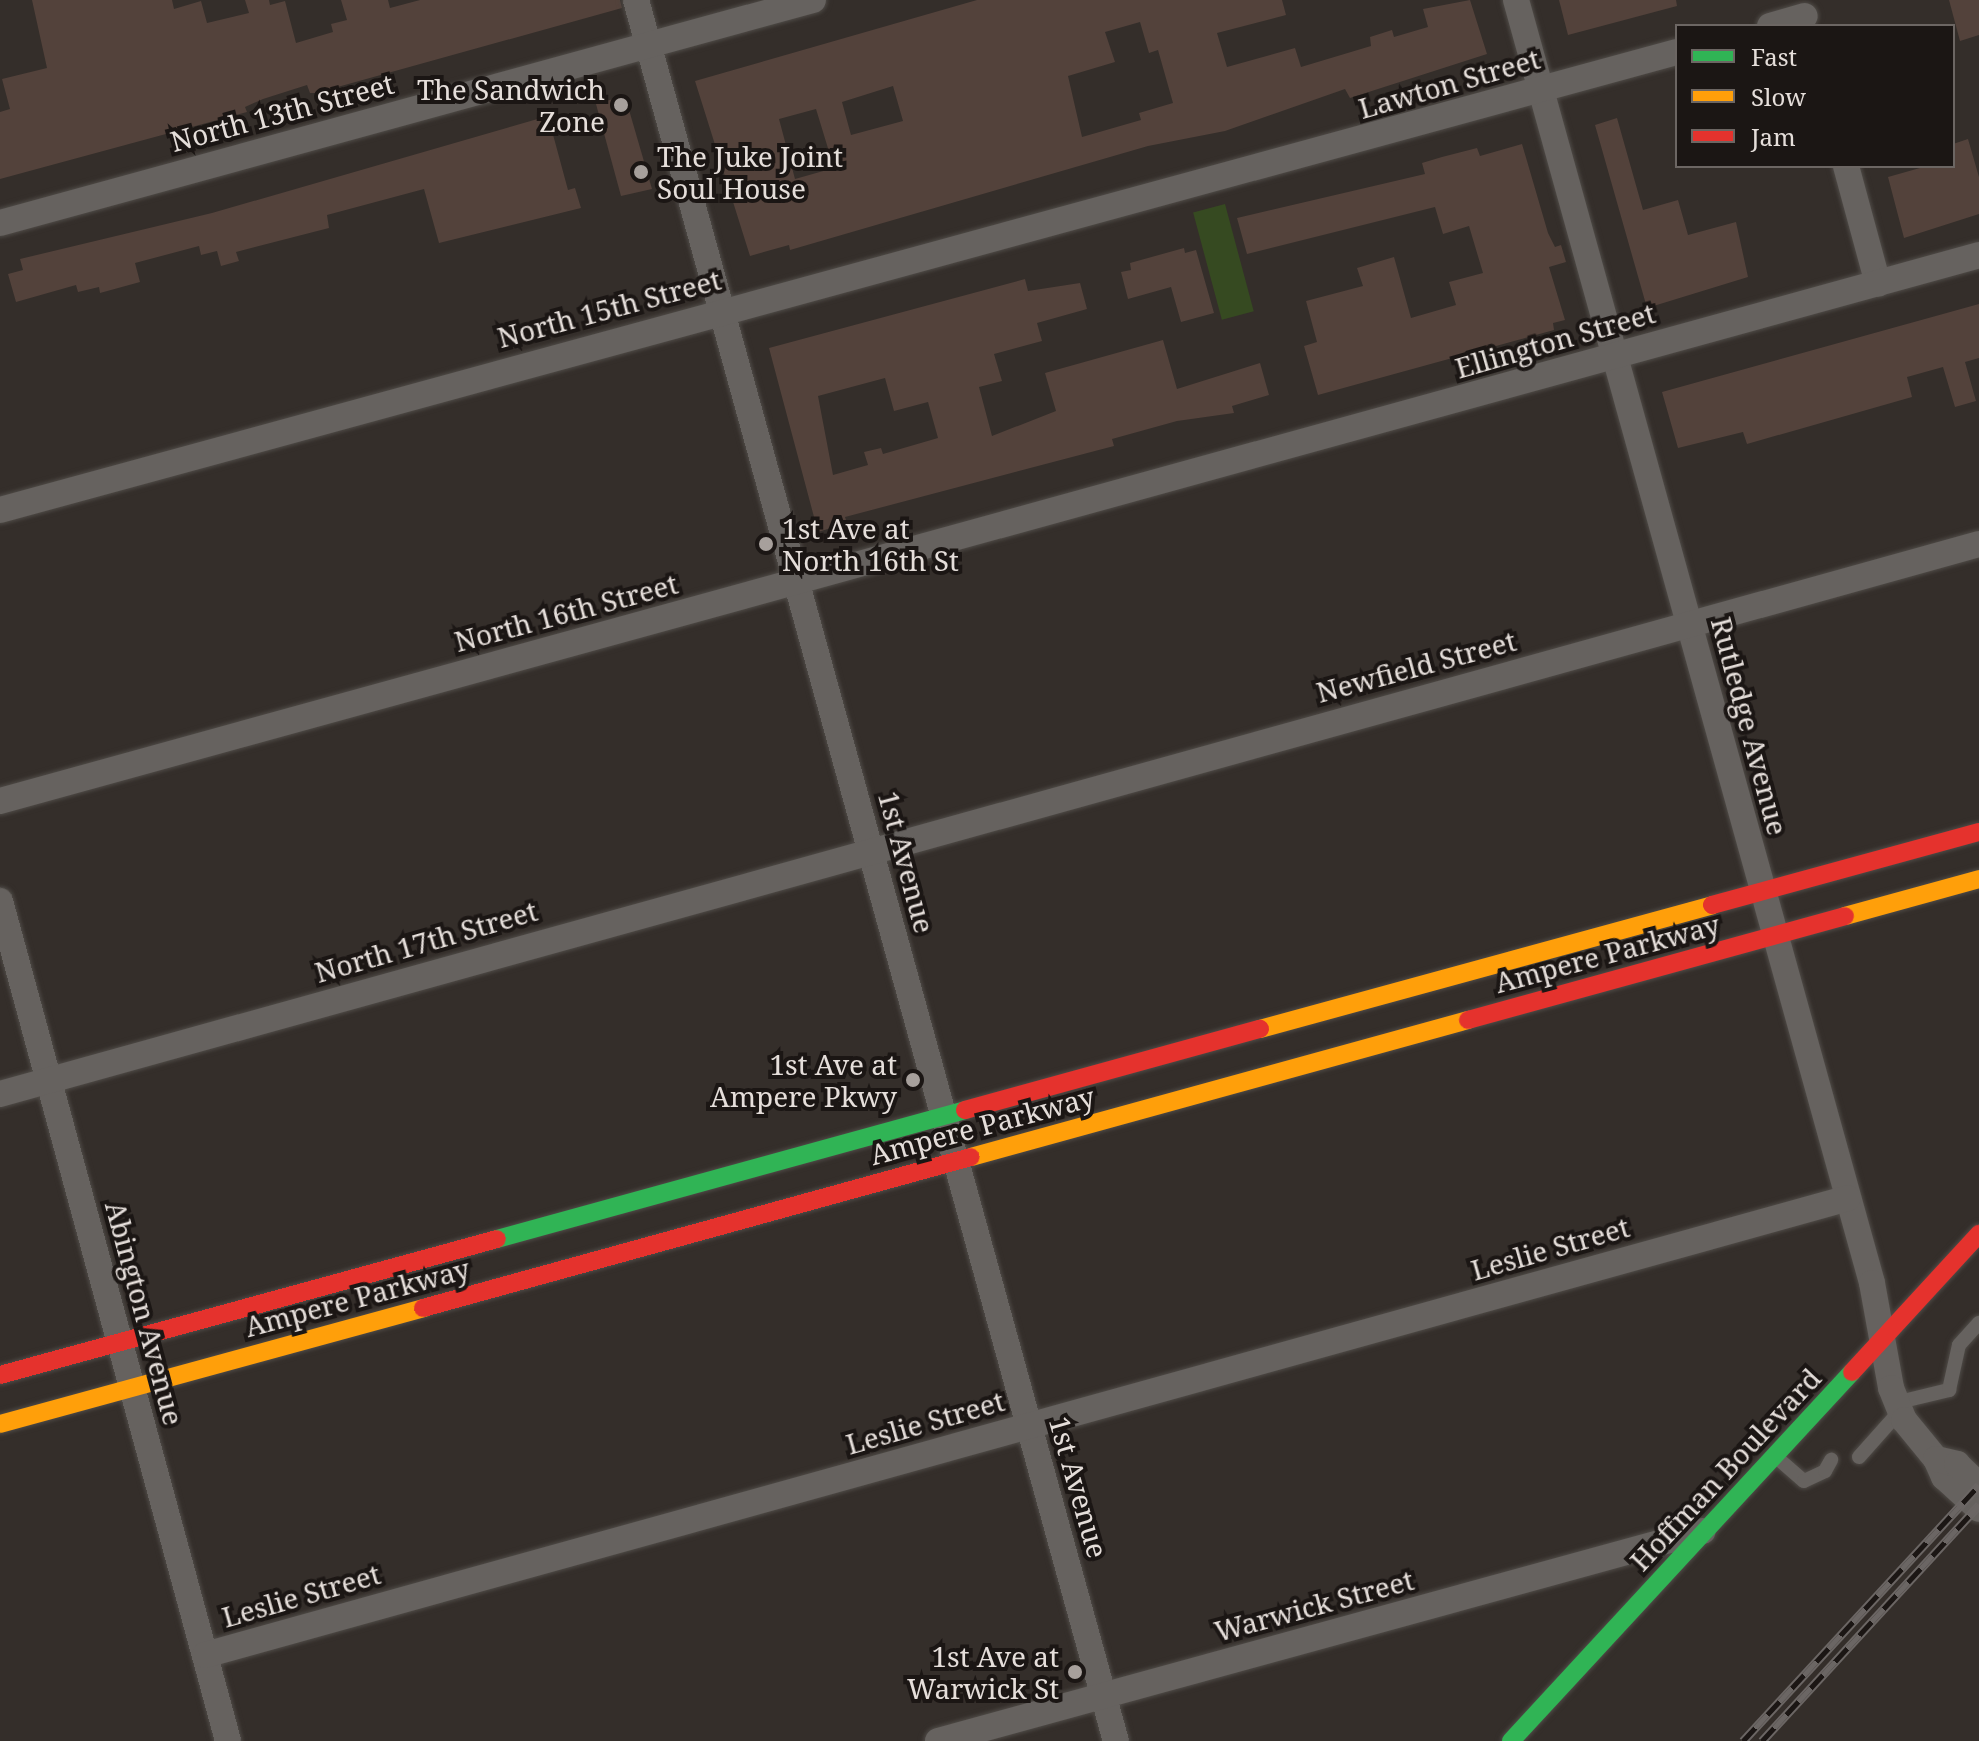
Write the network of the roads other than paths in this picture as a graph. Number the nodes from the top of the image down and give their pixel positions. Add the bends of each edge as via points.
1 (636, 0) edge
2 (813, 0) edge
3 (1516, 0) edge
4 (1804, 14) edge
5 (1776, 24) edge
6 (648, 45) junction
7 (1675, 53) edge
8 (1540, 90) junction
9 (1847, 168) edge
10 (1238, 175) joint
11 (0, 223) edge
12 (1979, 255) edge
13 (1878, 284) junction
14 (722, 310) junction
15 (1614, 357) junction
16 (1149, 487) joint
17 (0, 510) edge
18 (1979, 544) edge
19 (796, 583) junction
20 (1689, 624) junction
21 (0, 801) edge
22 (1979, 832) edge
23 (870, 850) junction
24 (1979, 879) edge
25 (1763, 891) junction
26 (0, 901) edge
27 (1775, 936) junction
28 (49, 1081) junction
29 (0, 1094) edge
30 (944, 1116) junction
31 (956, 1161) junction
32 (1848, 1198) junction
33 (1979, 1234) edge
34 (1979, 1323) edge
35 (1884, 1336) junction
36 (120, 1342) junction
37 (0, 1375) edge
38 (132, 1388) junction
39 (1898, 1407) junction
40 (0, 1424) edge
41 (1029, 1426) junction
42 (1859, 1449) dead end
43 (1775, 1456) junction
44 (1936, 1459) junction
45 (1831, 1468) dead end
46 (1979, 1485) edge
47 (1979, 1509) edge
48 (1707, 1530) junction
49 (205, 1655) junction
50 (1104, 1696) junction
51 (228, 1741) edge
52 (938, 1741) edge
53 (1116, 1741) edge
54 (1511, 1741) edge

1 - 6 street, 1st Avenue
2 - 6 street, North 13th Street
3 - 8 street, Rutledge Avenue
4 - 5 street
6 - 11 street, North 13th Street
6 - 14 street, 1st Avenue
7 - 8 street, Lawton Street
8 - 10 street, Lawton Street
8 - 15 street, Rutledge Avenue
9 - 13 street
10 - 14 street, North 15th Street
12 - 13 street, Ellington Street
13 - 15 street, Ellington Street
14 - 17 street, North 15th Street
14 - 19 street, 1st Avenue
15 - 16 street, Ellington Street
15 - 20 street, Rutledge Avenue
16 - 19 street, North 16th Street
18 - 20 street, Newfield Street
19 - 21 street, North 16th Street
19 - 23 street, 1st Avenue
20 - 23 street, Newfield Street
20 - 25 street, Rutledge Avenue
22 - 25 street, Ampere Parkway
23 - 28 street, North 17th Street
23 - 30 street, 1st Avenue
24 - 27 street, Ampere Parkway
25 - 27 street, Rutledge Avenue
25 - 30 street, Ampere Parkway
26 - 28 street, Abington Avenue
27 - 31 street, Ampere Parkway
27 - 32 street, Rutledge Avenue
28 - 29 street, North 17th Street
28 - 36 street, Abington Avenue
30 - 31 street, 1st Avenue
30 - 36 street, Ampere Parkway
31 - 38 street, Ampere Parkway
31 - 41 street, 1st Avenue
32 - 35 street, Rutledge Avenue
32 - 41 street, Leslie Street
33 - 35 street, Hoffman Boulevard
34 - 39 lane via 1959,1345 1949,1390
35 - 39 street, Rutledge Avenue
35 - 43 street, Hoffman Boulevard
36 - 37 street, Ampere Parkway
36 - 38 street, Abington Avenue
38 - 40 street, Ampere Parkway
38 - 49 street, Abington Avenue
39 - 42 lane
39 - 44 street, Rutledge Avenue
41 - 49 street, Leslie Street
41 - 50 street, 1st Avenue
43 - 45 lane via 1804,1481
43 - 48 street, Hoffman Boulevard
44 - 46 street, Rutledge Avenue via 1957,1464
44 - 47 street, Rutledge Avenue via 1944,1477
48 - 50 street, Warwick Street
48 - 54 street, Hoffman Boulevard
49 - 51 street, Abington Avenue
50 - 52 street, Warwick Street
50 - 53 street, 1st Avenue

